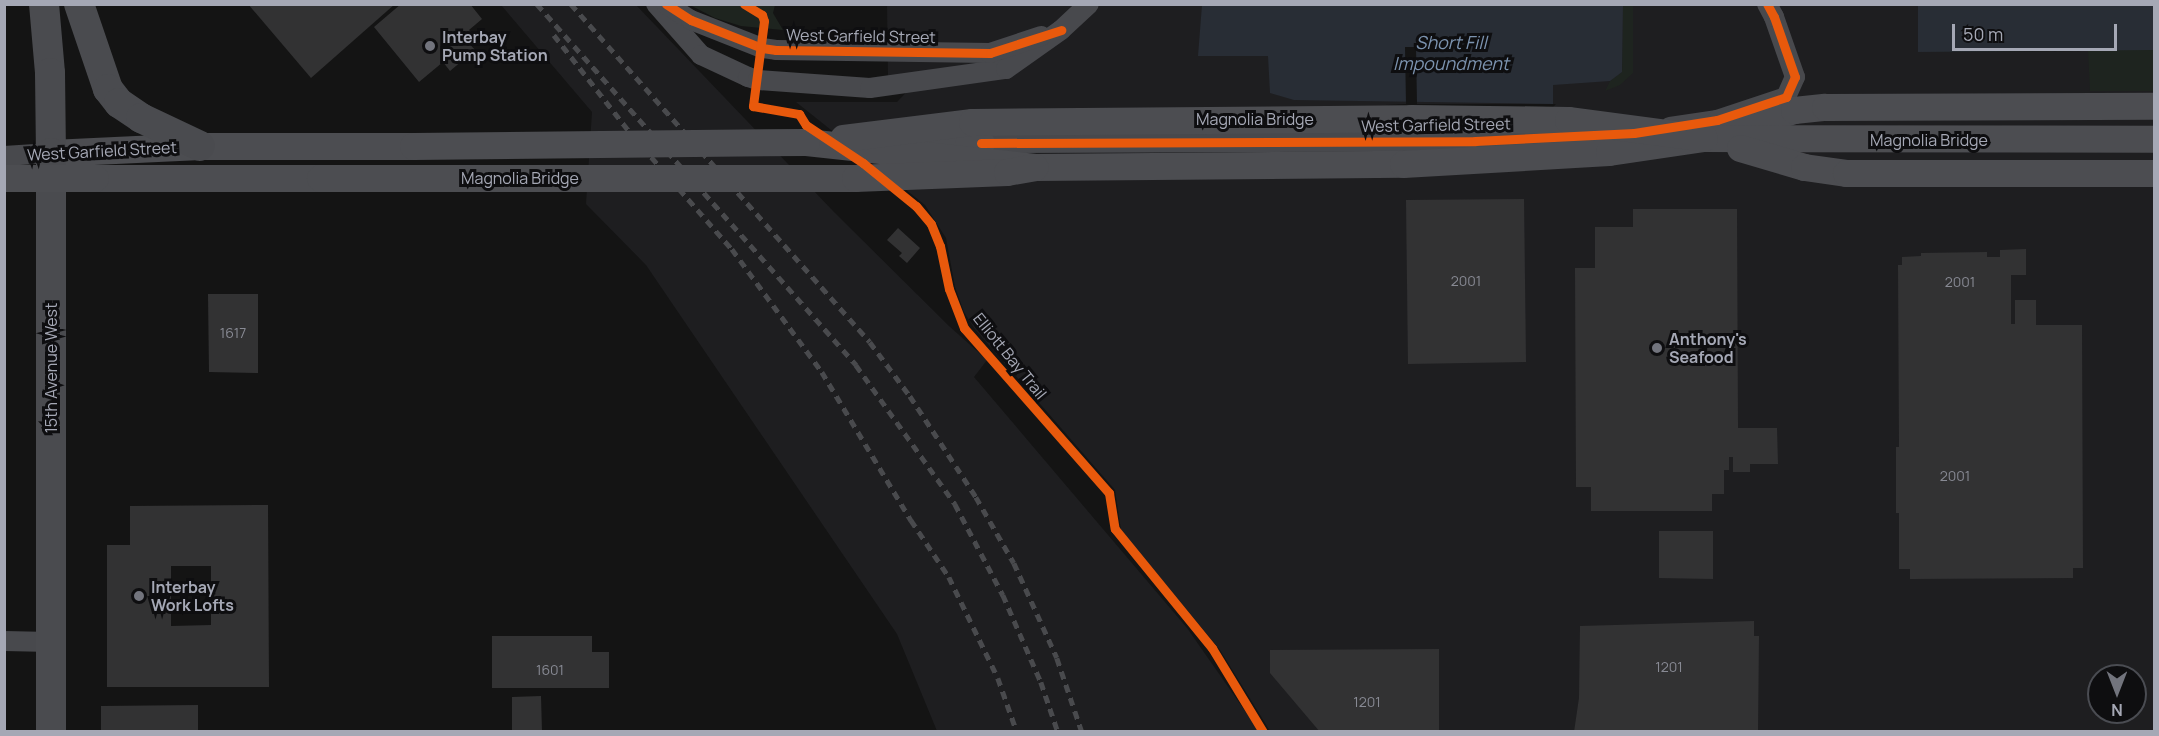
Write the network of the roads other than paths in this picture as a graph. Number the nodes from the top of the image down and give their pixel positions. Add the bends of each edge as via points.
1 (44, 4) edge
2 (79, 4) edge
3 (656, 4) edge
4 (666, 4) edge
5 (1089, 4) edge
6 (1767, 4) edge
7 (1061, 30) junction
8 (735, 37) junction
9 (726, 67) junction
10 (2154, 106) edge
11 (843, 138) junction
12 (1704, 138) junction
13 (2154, 139) edge
14 (806, 142) junction
15 (981, 143) junction
16 (200, 146) junction
17 (51, 153) junction
18 (4, 156) edge
19 (915, 156) junction
20 (1035, 167) junction
21 (2154, 173) edge
22 (4, 178) edge
23 (778, 178) junction
24 (4, 641) edge
25 (51, 642) junction
26 (51, 732) edge

1 - 17 main road, 15th Avenue West
2 - 16 main road via 108,89 119,103
3 - 9 street, West Garfield Street via 700,55
4 - 8 street, West Garfield Street via 691,20
5 - 7 street, West Garfield Street
6 - 15 street, West Garfield Street via 1795,77 1786,97 1717,120 1634,133 1475,141
7 - 8 street, West Garfield Street via 990,53 776,50
7 - 9 street, West Garfield Street via 1006,69 870,88 758,80
8 - 9 street
10 - 12 main road via 1825,107 1794,110
11 - 12 main road, Magnolia Bridge, bridge via 972,122 1411,118 1568,120
11 - 14 main road, Magnolia Bridge
11 - 15 main road, bridge via 968,138
12 - 13 main road, Magnolia Bridge
12 - 20 main road, Magnolia Bridge, bridge via 1609,152 1403,164
12 - 21 main road via 1804,167 1846,173
14 - 16 main road, Magnolia Bridge, bridge
14 - 19 main road, Magnolia Bridge
15 - 19 main road
16 - 17 main road, West Garfield Street
17 - 18 street, West Garfield Street
17 - 25 main road, 15th Avenue West
19 - 20 main road, Magnolia Bridge, bridge
19 - 23 main road via 870,164 803,167
20 - 23 main road, Magnolia Bridge, bridge via 1007,172
22 - 23 main road, Magnolia Bridge, bridge
24 - 25 street
25 - 26 main road, 15th Avenue West

